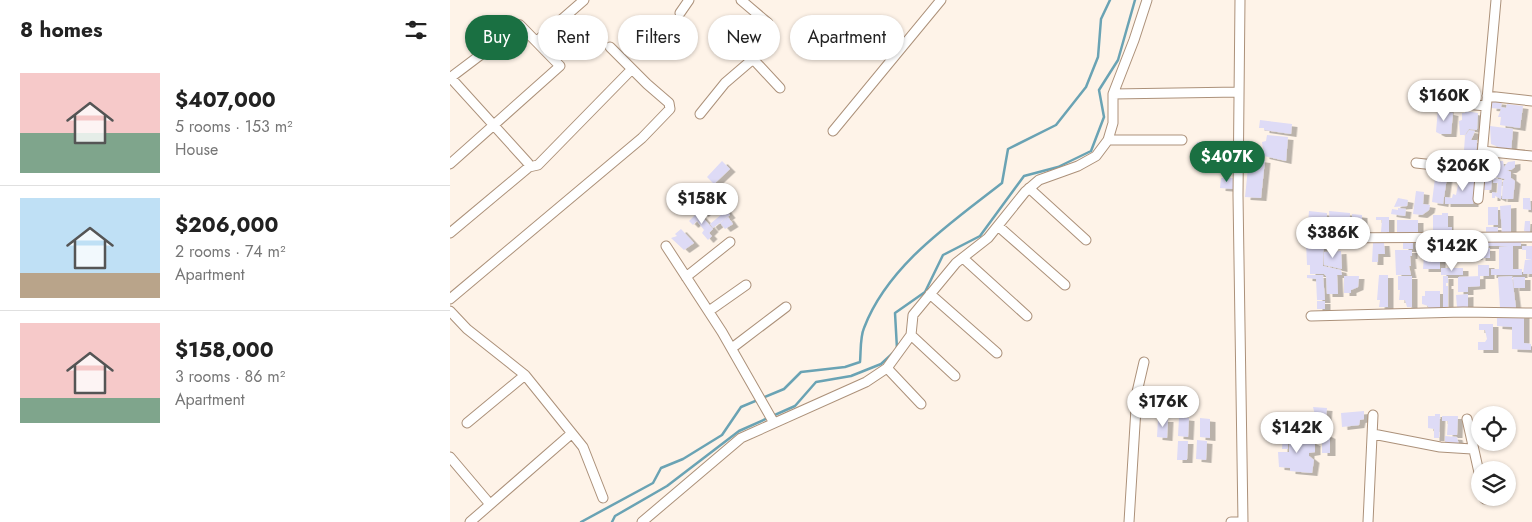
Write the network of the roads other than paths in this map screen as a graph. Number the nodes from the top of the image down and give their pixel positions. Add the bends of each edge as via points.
1 (584, 0) edge
2 (689, 0) edge
3 (741, 0) edge
4 (941, 0) edge
5 (1147, 0) edge
6 (1240, 0) edge
7 (1496, 0) edge
8 (680, 13) dead end
9 (759, 15) edge
10 (537, 41) junction
11 (610, 47) dead end
12 (752, 60) edge
13 (754, 60) edge
14 (632, 69) junction
15 (450, 77) edge
16 (780, 88) dead end
17 (1239, 92) junction
18 (1114, 94) junction
19 (1487, 96) junction
20 (1423, 100) dead end
21 (1532, 101) edge
22 (1486, 106) junction
23 (700, 114) dead end
24 (492, 126) junction
25 (833, 132) dead end
26 (1108, 140) junction
27 (1182, 140) dead end
28 (1482, 151) junction
29 (1532, 156) edge
30 (1416, 163) dead end
31 (450, 164) edge
32 (528, 167) junction
33 (1480, 170) junction
34 (1029, 188) junction
35 (1478, 199) dead end
36 (998, 226) junction
37 (450, 233) edge
38 (1532, 237) edge
39 (1307, 238) dead end
40 (1086, 240) dead end
41 (730, 242) dead end
42 (666, 246) dead end
43 (963, 258) junction
44 (686, 276) junction
45 (746, 285) dead end
46 (1065, 285) dead end
47 (930, 294) junction
48 (450, 299) edge
49 (786, 307) dead end
50 (450, 311) edge
51 (709, 311) junction
52 (1532, 313) edge
53 (1026, 316) dead end
54 (1311, 316) dead end
55 (910, 335) junction
56 (732, 348) junction
57 (997, 353) dead end
58 (1144, 362) dead end
59 (886, 368) junction
60 (525, 375) junction
61 (954, 376) dead end
62 (921, 404) dead end
63 (1374, 415) dead end
64 (1467, 419) dead end
65 (467, 423) dead end
66 (774, 423) junction
67 (572, 434) junction
68 (1373, 434) junction
69 (1471, 443) edge
70 (1471, 449) edge
71 (450, 457) edge
72 (603, 498) dead end
73 (489, 503) junction
74 (470, 522) edge
75 (642, 522) edge
76 (1129, 522) edge
77 (1231, 522) edge
78 (1243, 522) edge
79 (1368, 522) edge

1 - 10 street
2 - 8 street
3 - 9 street
4 - 25 street
5 - 18 street
6 - 17 street
7 - 19 street
10 - 15 street via 520,25
10 - 24 street via 559,63 559,68
11 - 14 street
12 - 23 street via 725,83
13 - 16 street
14 - 32 street via 538,165
14 - 48 street via 669,102 670,109 642,138
15 - 24 street
17 - 18 street
17 - 78 street
18 - 26 street via 1113,123
19 - 21 street
19 - 22 street
20 - 22 street
22 - 28 street
24 - 31 street
24 - 32 street via 528,163
26 - 27 street
26 - 34 street via 1096,156 1039,180
28 - 29 street
28 - 33 street
30 - 33 street
32 - 37 street
33 - 35 street
34 - 36 street
34 - 40 street
36 - 43 street
36 - 46 street
38 - 39 street
41 - 44 street
42 - 44 street
43 - 47 street
43 - 53 street
44 - 51 street
45 - 51 street
47 - 55 street via 913,315
47 - 57 street
49 - 56 street
50 - 60 street via 467,329
51 - 56 street
52 - 54 street
55 - 59 street
55 - 61 street
56 - 66 street
58 - 76 street via 1137,392
59 - 62 street
59 - 66 street via 866,382
60 - 65 street
60 - 67 street
63 - 68 street
64 - 69 street
66 - 75 street via 741,438
67 - 72 street via 583,447
67 - 73 street
68 - 70 street via 1440,447
68 - 79 street
71 - 73 street
73 - 74 street
77 - 78 street

